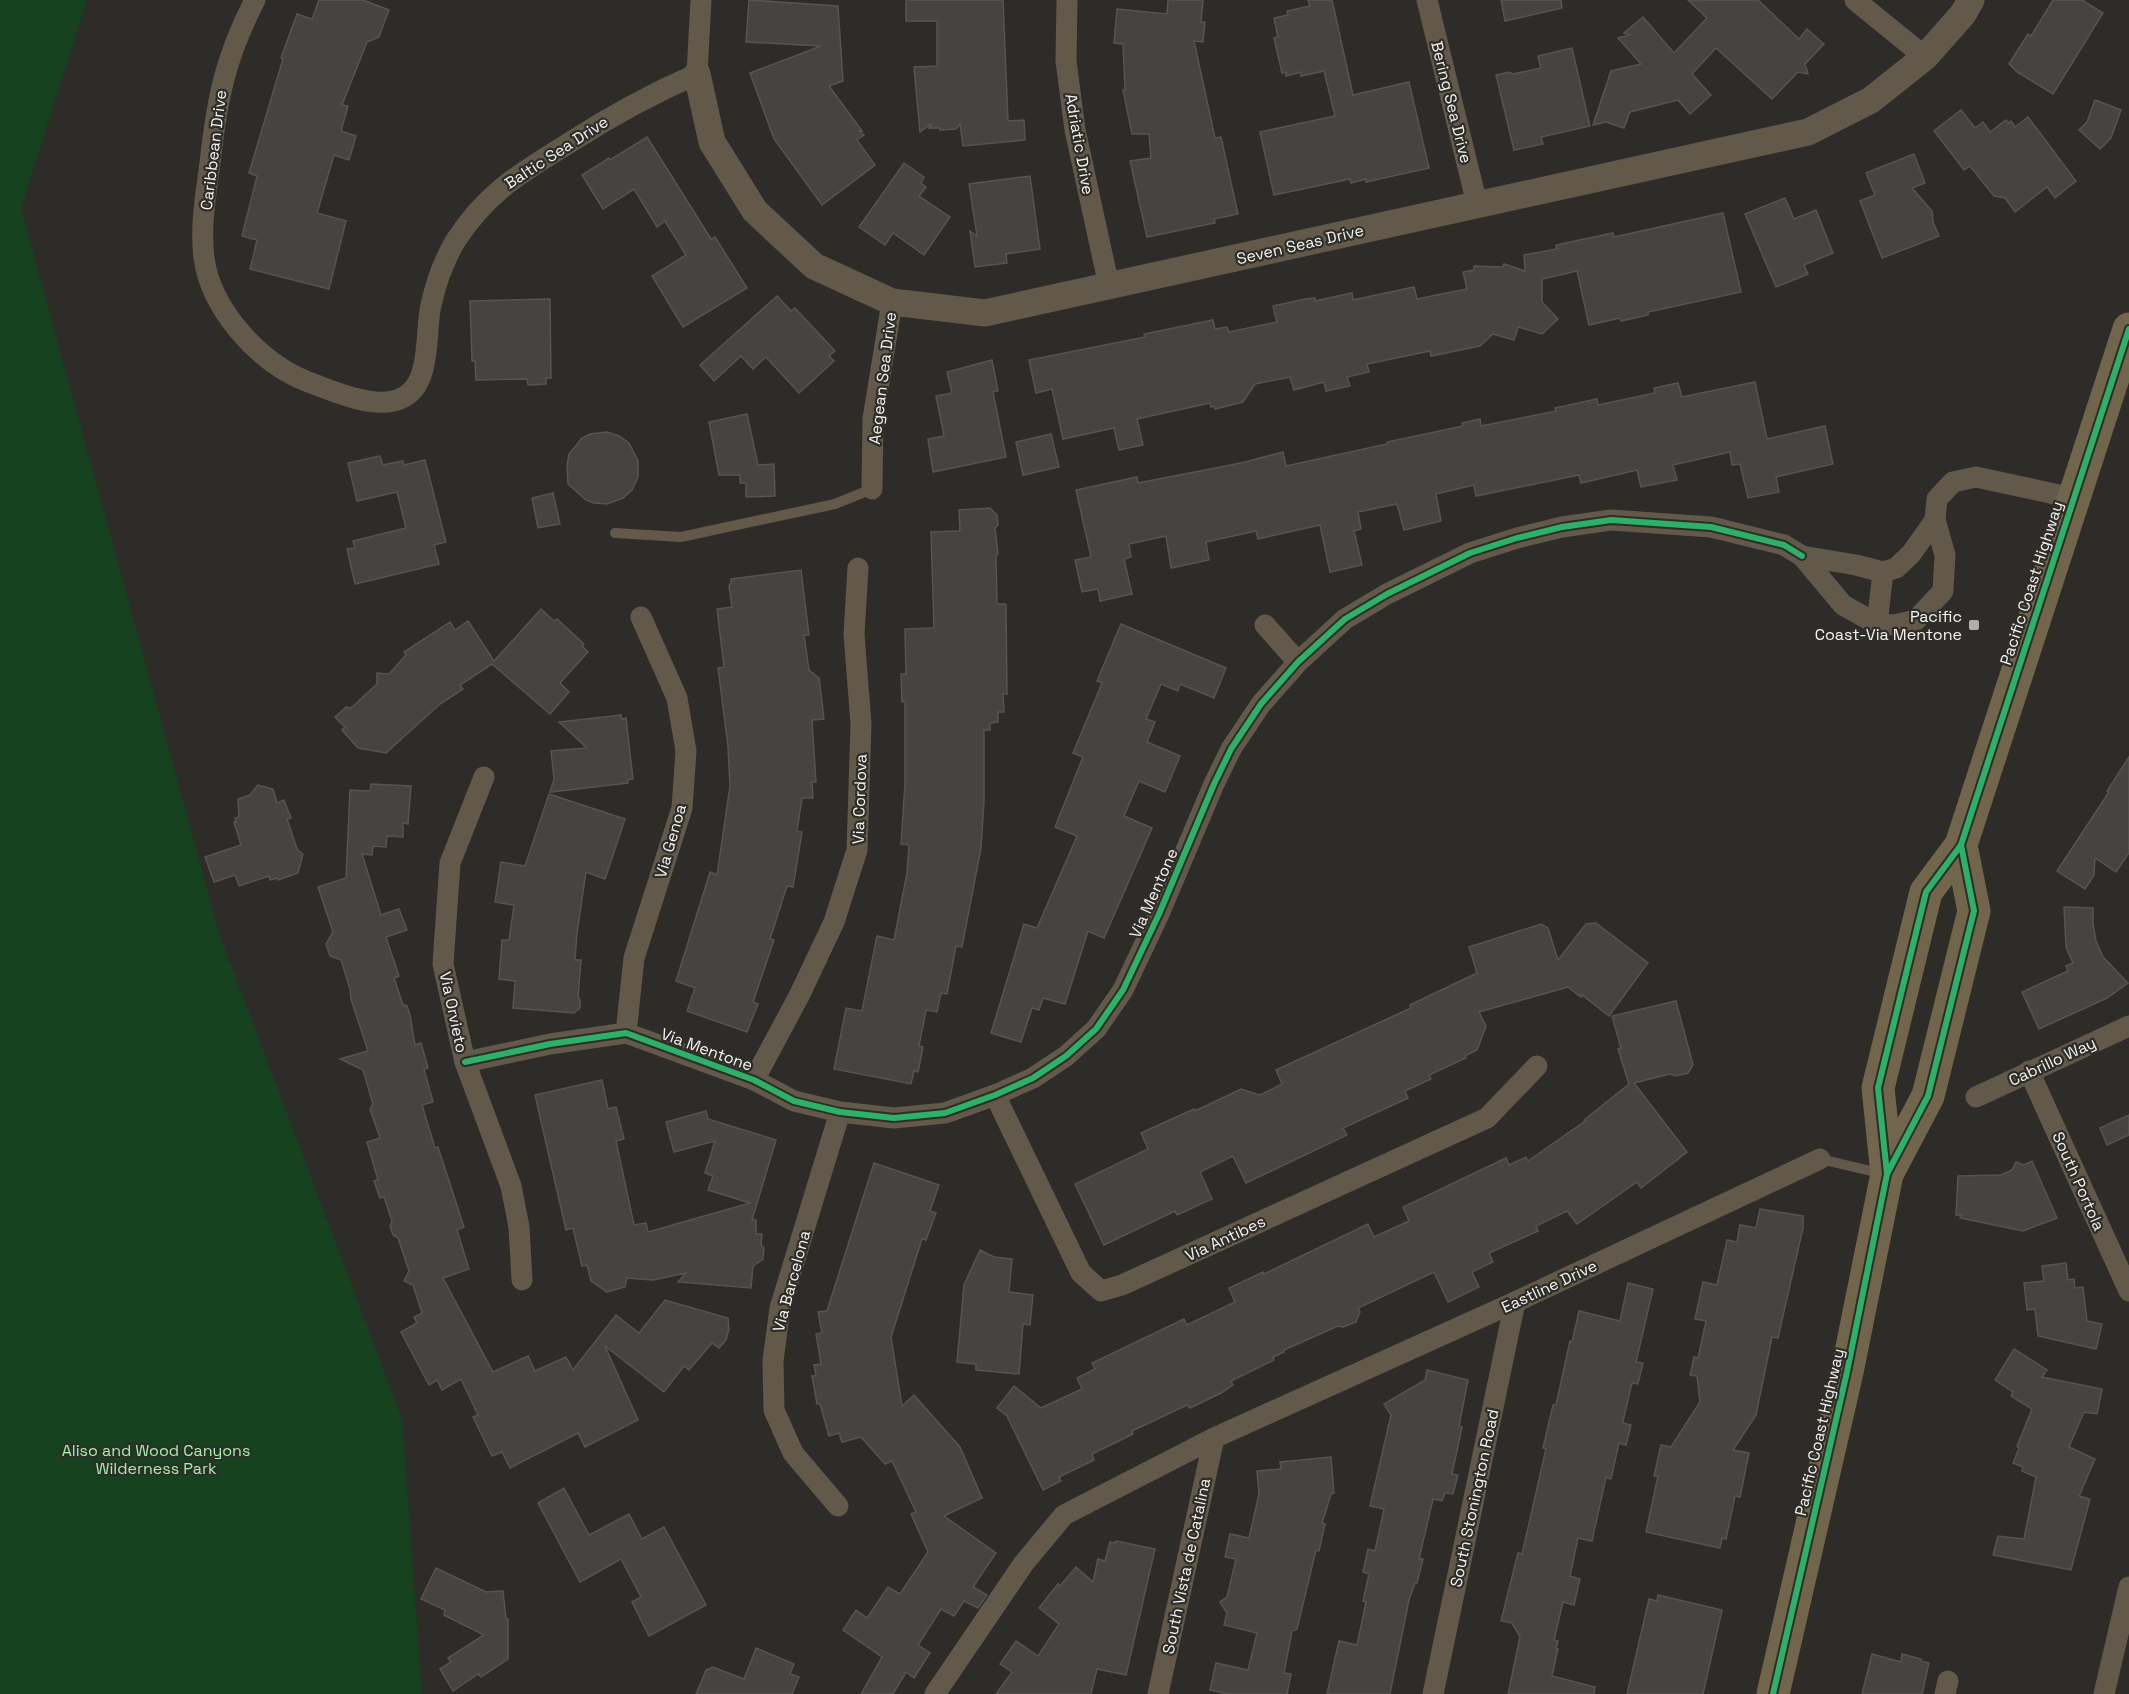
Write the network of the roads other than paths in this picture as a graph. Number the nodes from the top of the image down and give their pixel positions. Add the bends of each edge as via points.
1 (255, 0) edge
2 (701, 0) edge
3 (1067, 0) edge
4 (1428, 0) edge
5 (1855, 0) edge
6 (1971, 0) edge
7 (1925, 57) junction
8 (697, 74) junction
9 (1477, 204) junction
10 (1108, 286) junction
11 (892, 302) junction
12 (222, 304) joint
13 (2129, 329) edge
14 (872, 489) joint
15 (2073, 498) junction
16 (1935, 520) junction
17 (615, 533) dead end
18 (1802, 556) junction
19 (858, 568) dead end
20 (1883, 572) junction
21 (641, 617) dead end
22 (1877, 624) junction
23 (1265, 625) dead end
24 (1298, 662) junction
25 (484, 777) dead end
26 (1961, 845) junction
27 (2129, 1026) edge
28 (626, 1033) junction
29 (465, 1062) junction
30 (1538, 1066) dead end
31 (2029, 1071) junction
32 (754, 1080) junction
33 (995, 1095) junction
34 (1976, 1097) dead end
35 (840, 1112) junction
36 (1820, 1159) joint
37 (1887, 1174) junction
38 (522, 1280) dead end
39 (2129, 1291) edge
40 (1515, 1302) junction
41 (1214, 1438) junction
42 (838, 1506) dead end
43 (2129, 1587) edge
44 (936, 1694) edge
45 (1158, 1694) edge
46 (1433, 1694) edge
47 (1773, 1694) edge
48 (2104, 1694) edge

1 - 12 street, Caribbean Drive via 224,73 213,128 204,223 205,261
2 - 8 street
3 - 10 street, Adriatic Drive via 1066,61
4 - 9 street, Bering Sea Drive
5 - 7 street
6 - 7 street, Seven Seas Drive
7 - 9 street, Seven Seas Drive via 1871,100 1809,132
8 - 11 street, Seven Seas Drive via 712,142 754,211 814,266
8 - 12 street, Baltic Sea Drive via 614,114 515,176 484,204 456,241 442,268 430,309 422,372 414,390 405,397 370,401 297,378 252,345
9 - 10 street, Seven Seas Drive
10 - 11 street, Seven Seas Drive via 985,313
11 - 14 street, Aegean Sea Drive via 873,419
13 - 15 highway, Pacific Coast Highway
14 - 17 lane via 836,504 681,537
15 - 16 street via 1976,477 1953,482 1937,499
15 - 26 highway, Pacific Coast Highway
16 - 20 street via 1911,554 1896,568
16 - 22 street via 1945,555 1942,591 1916,620
18 - 20 street, Via Mentone
18 - 22 street, Via Mentone via 1843,605
18 - 24 street, Via Mentone via 1784,544 1711,527 1611,520 1562,527 1470,553 1428,573 1345,619
19 - 32 street, Via Cordova via 854,634 861,724 858,850 834,922
20 - 22 street
21 - 28 street, Via Genoa via 677,698 686,751 682,808 634,958
23 - 24 street
24 - 33 street, Via Mentone via 1231,749 1123,990 1096,1029 1033,1078
25 - 29 street, Via Orvieto via 450,863 443,963
26 - 37 highway, Pacific Coast Highway via 1974,912 1928,1096
26 - 37 highway, Pacific Coast Highway via 1926,892 1878,1088
27 - 31 street, Cabrillo Way
28 - 29 street, Via Mentone
28 - 32 street, Via Mentone
29 - 38 street, Via Orvieto via 511,1186 519,1227
30 - 33 street, Via Antibes via 1487,1118 1101,1292 1081,1273
31 - 34 street, Cabrillo Way
31 - 39 street, South Portola
32 - 35 street, Via Mentone via 794,1101
33 - 35 street, Via Mentone via 945,1113 894,1118
35 - 42 street, Via Barcelona via 780,1308 773,1361 774,1410 778,1421 793,1453
36 - 37 lane, Eastline Drive
36 - 40 street, Eastline Drive
37 - 47 highway, Pacific Coast Highway via 1847,1372
40 - 41 street, Eastline Drive
40 - 46 street, South Stonington Road
41 - 44 street, Eastline Drive via 1064,1515 1024,1563
41 - 45 street, South Vista de Catalina
43 - 48 street

